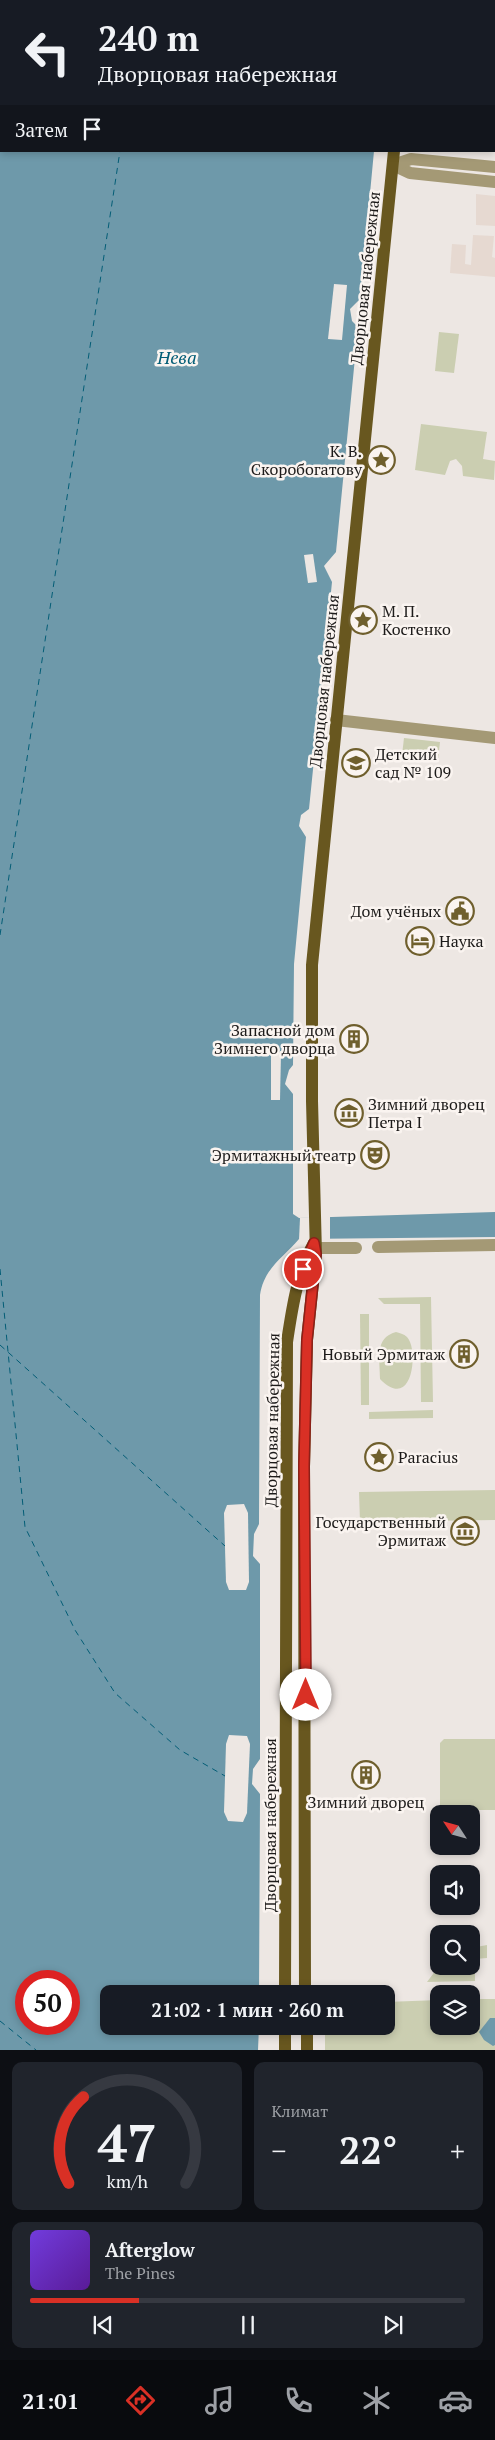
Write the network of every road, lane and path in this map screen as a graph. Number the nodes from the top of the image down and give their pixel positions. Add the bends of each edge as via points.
1 (394, 152) edge
2 (393, 165) junction
3 (495, 167) edge
4 (495, 182) edge
5 (336, 720) junction
6 (495, 738) edge
7 (315, 1245) junction
8 (495, 1245) edge
9 (378, 1247) dead end
10 (356, 1248) dead end
11 (285, 1985) edge
12 (305, 1985) edge
13 (285, 2035) edge
14 (307, 2035) edge
15 (285, 2050) edge
16 (307, 2050) edge

1 - 2 main road, Дворцовая набережная
2 - 3 street via 411,159
2 - 4 street via 410,173
2 - 5 main road, Дворцовая набережная
5 - 6 street
5 - 7 main road, Дворцовая набережная via 312,965
7 - 10 street
7 - 11 main road, Дворцовая набережная via 308,1254 293,1300 287,1342
7 - 12 main road, Дворцовая набережная via 307,1340 304,1457
8 - 9 street
13 - 15 main road
14 - 16 main road

